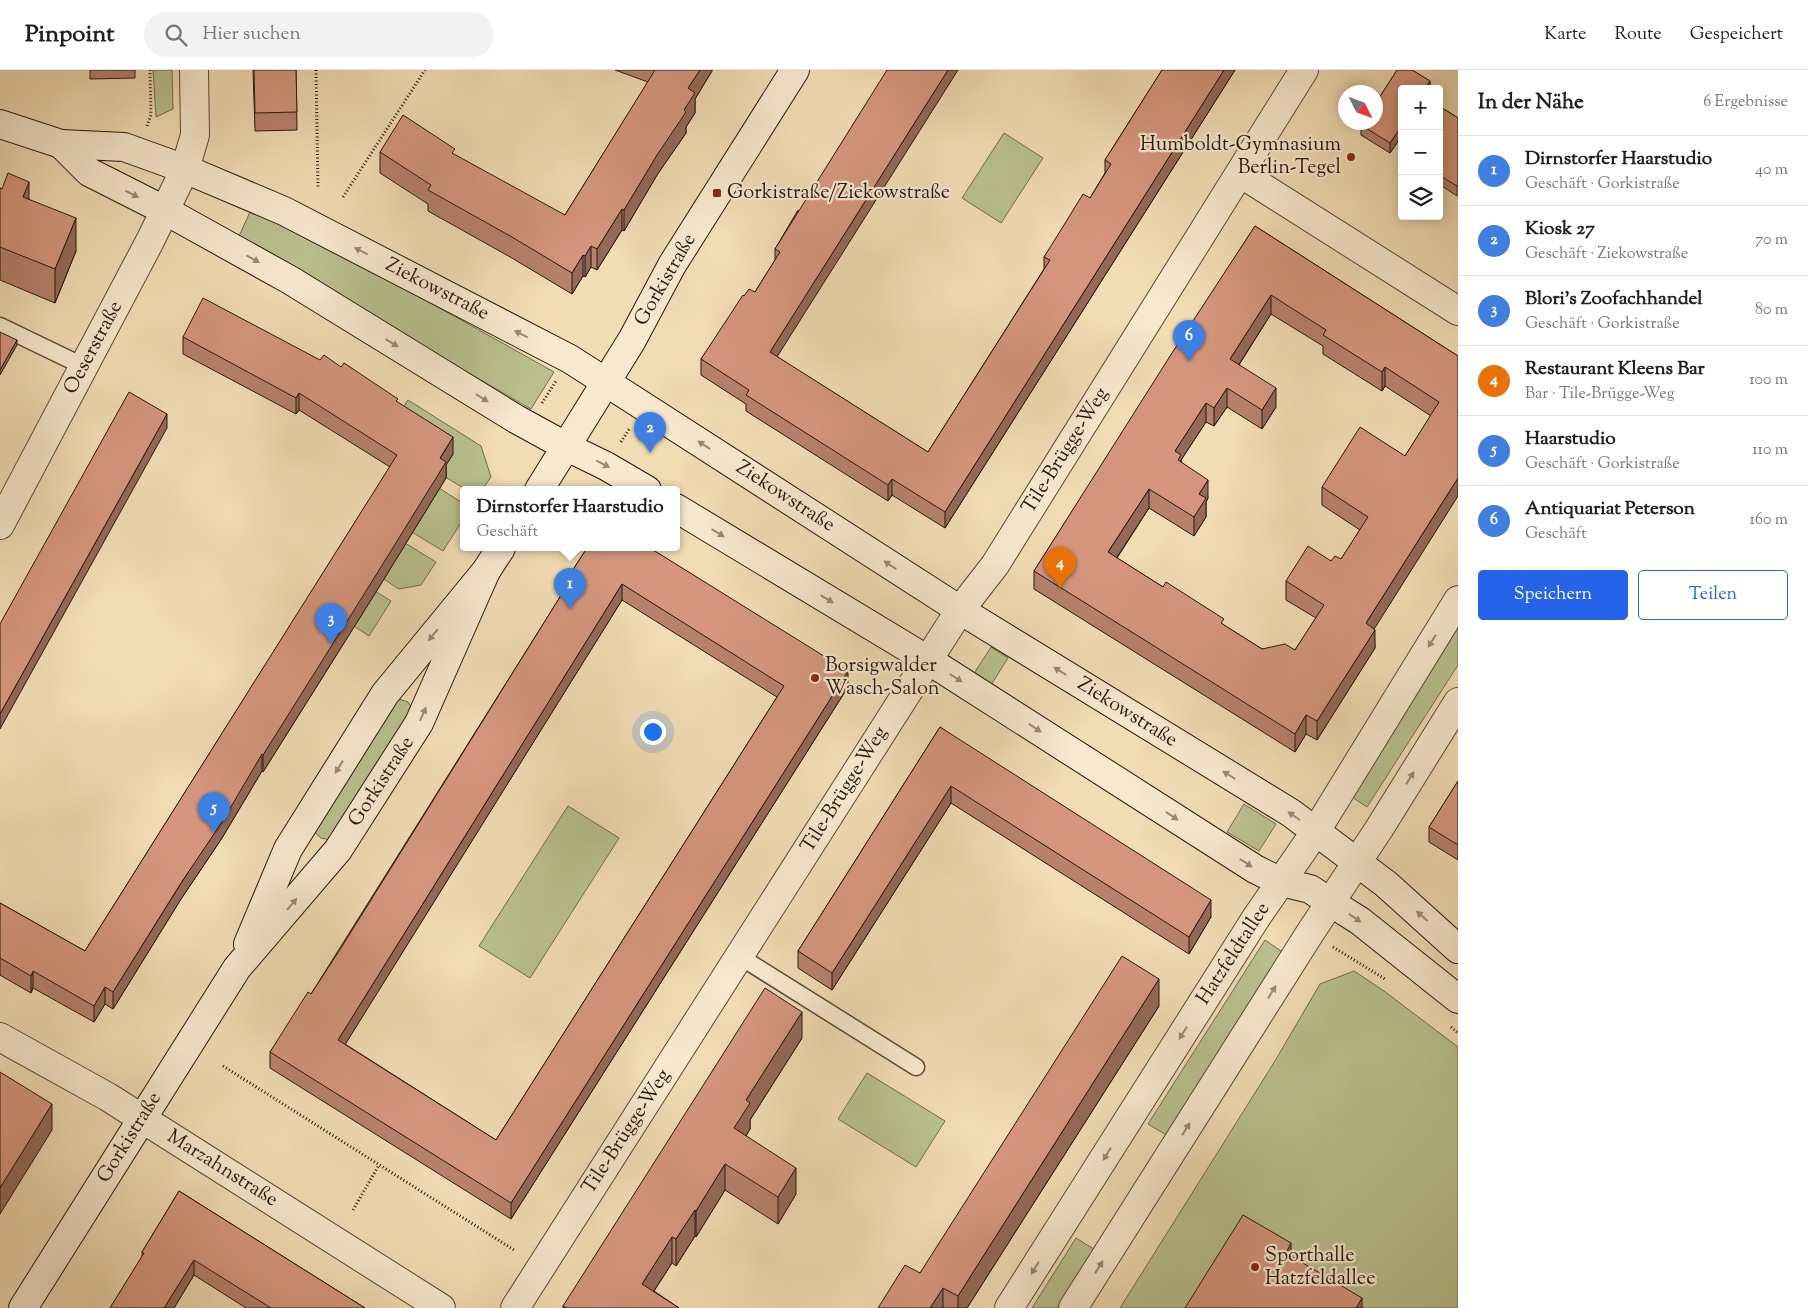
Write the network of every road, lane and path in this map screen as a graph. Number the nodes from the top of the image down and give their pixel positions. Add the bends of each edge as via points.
1 (150, 70) edge
2 (194, 70) edge
3 (316, 70) edge
4 (425, 70) edge
5 (795, 70) edge
6 (1304, 70) edge
7 (0, 124) edge
8 (147, 126) dead end
9 (61, 144) junction
10 (185, 169) junction
11 (1240, 173) junction
12 (318, 187) dead end
13 (343, 197) dead end
14 (166, 211) junction
15 (1458, 311) edge
16 (0, 326) edge
17 (85, 366) junction
18 (560, 375) dead end
19 (606, 382) junction
20 (541, 405) dead end
21 (634, 422) dead end
22 (620, 444) dead end
23 (566, 447) junction
24 (542, 486) edge
25 (640, 486) edge
26 (680, 510) edge
27 (0, 525) edge
28 (499, 551) edge
29 (486, 571) junction
30 (1458, 600) edge
31 (960, 610) junction
32 (928, 660) junction
33 (1458, 702) edge
34 (1316, 831) junction
35 (1356, 861) junction
36 (1281, 882) junction
37 (1330, 902) junction
38 (1458, 949) edge
39 (739, 956) junction
40 (237, 968) junction
41 (1458, 998) edge
42 (0, 1036) edge
43 (223, 1066) dead end
44 (916, 1068) dead end
45 (142, 1119) junction
46 (379, 1165) junction
47 (353, 1210) dead end
48 (514, 1250) dead end
49 (23, 1308) edge
50 (441, 1308) edge
51 (515, 1308) edge
52 (1009, 1308) edge
53 (1073, 1308) edge

1 - 8 path via 152,115
2 - 10 street, Oeserstraße via 195,135
3 - 12 path
4 - 13 path
5 - 19 street, Gorkistraße via 672,265
6 - 11 street, Tile-Brügge-Weg
7 - 9 street, Ziekowstraße
9 - 10 street, Ziekowstraße via 124,147
9 -> 14 street, Ziekowstraße via 89,172
10 - 14 street, Oeserstraße
19 -> 10 street, Ziekowstraße via 570,358 284,211
11 - 15 street
11 - 31 street, Tile-Brügge-Weg via 995,565
14 - 17 street, Oeserstraße
14 -> 23 street, Ziekowstraße via 290,280
16 - 17 lane
17 - 27 street, Oeserstraße
18 - 20 path
19 - 23 street, Gorkistraße
31 -> 19 street, Ziekowstraße
21 - 22 path
23 - 24 street, Gorkistraße
23 -> 25 street, Ziekowstraße
26 -> 32 street
28 - 29 street, Gorkistraße
29 -> 40 street, Gorkistraße via 385,694 288,848
40 -> 29 street, Gorkistraße via 338,850 419,723
30 -> 34 street, Hatzfeldtallee
31 - 32 street, Tile-Brügge-Weg
34 -> 31 street, Ziekowstraße
32 -> 36 street via 1255,869
32 - 39 street, Tile-Brügge-Weg
35 -> 33 street
34 - 35 street, Ziekowstraße
34 - 36 street, Hatzfeldtallee
35 - 37 street
38 -> 35 street, Ziekowstraße
36 - 37 street via 1310,889
36 -> 52 street, Hatzfeldtallee
37 -> 41 street via 1360,921
53 -> 37 street
39 - 44 lane
39 - 51 street, Tile-Brügge-Weg
40 - 45 street, Gorkistraße
42 - 45 street, Marzahnstraße via 108,1096
43 - 46 path
45 - 49 street, Gorkistraße
45 - 50 street, Marzahnstraße
46 - 47 path
46 - 48 path

